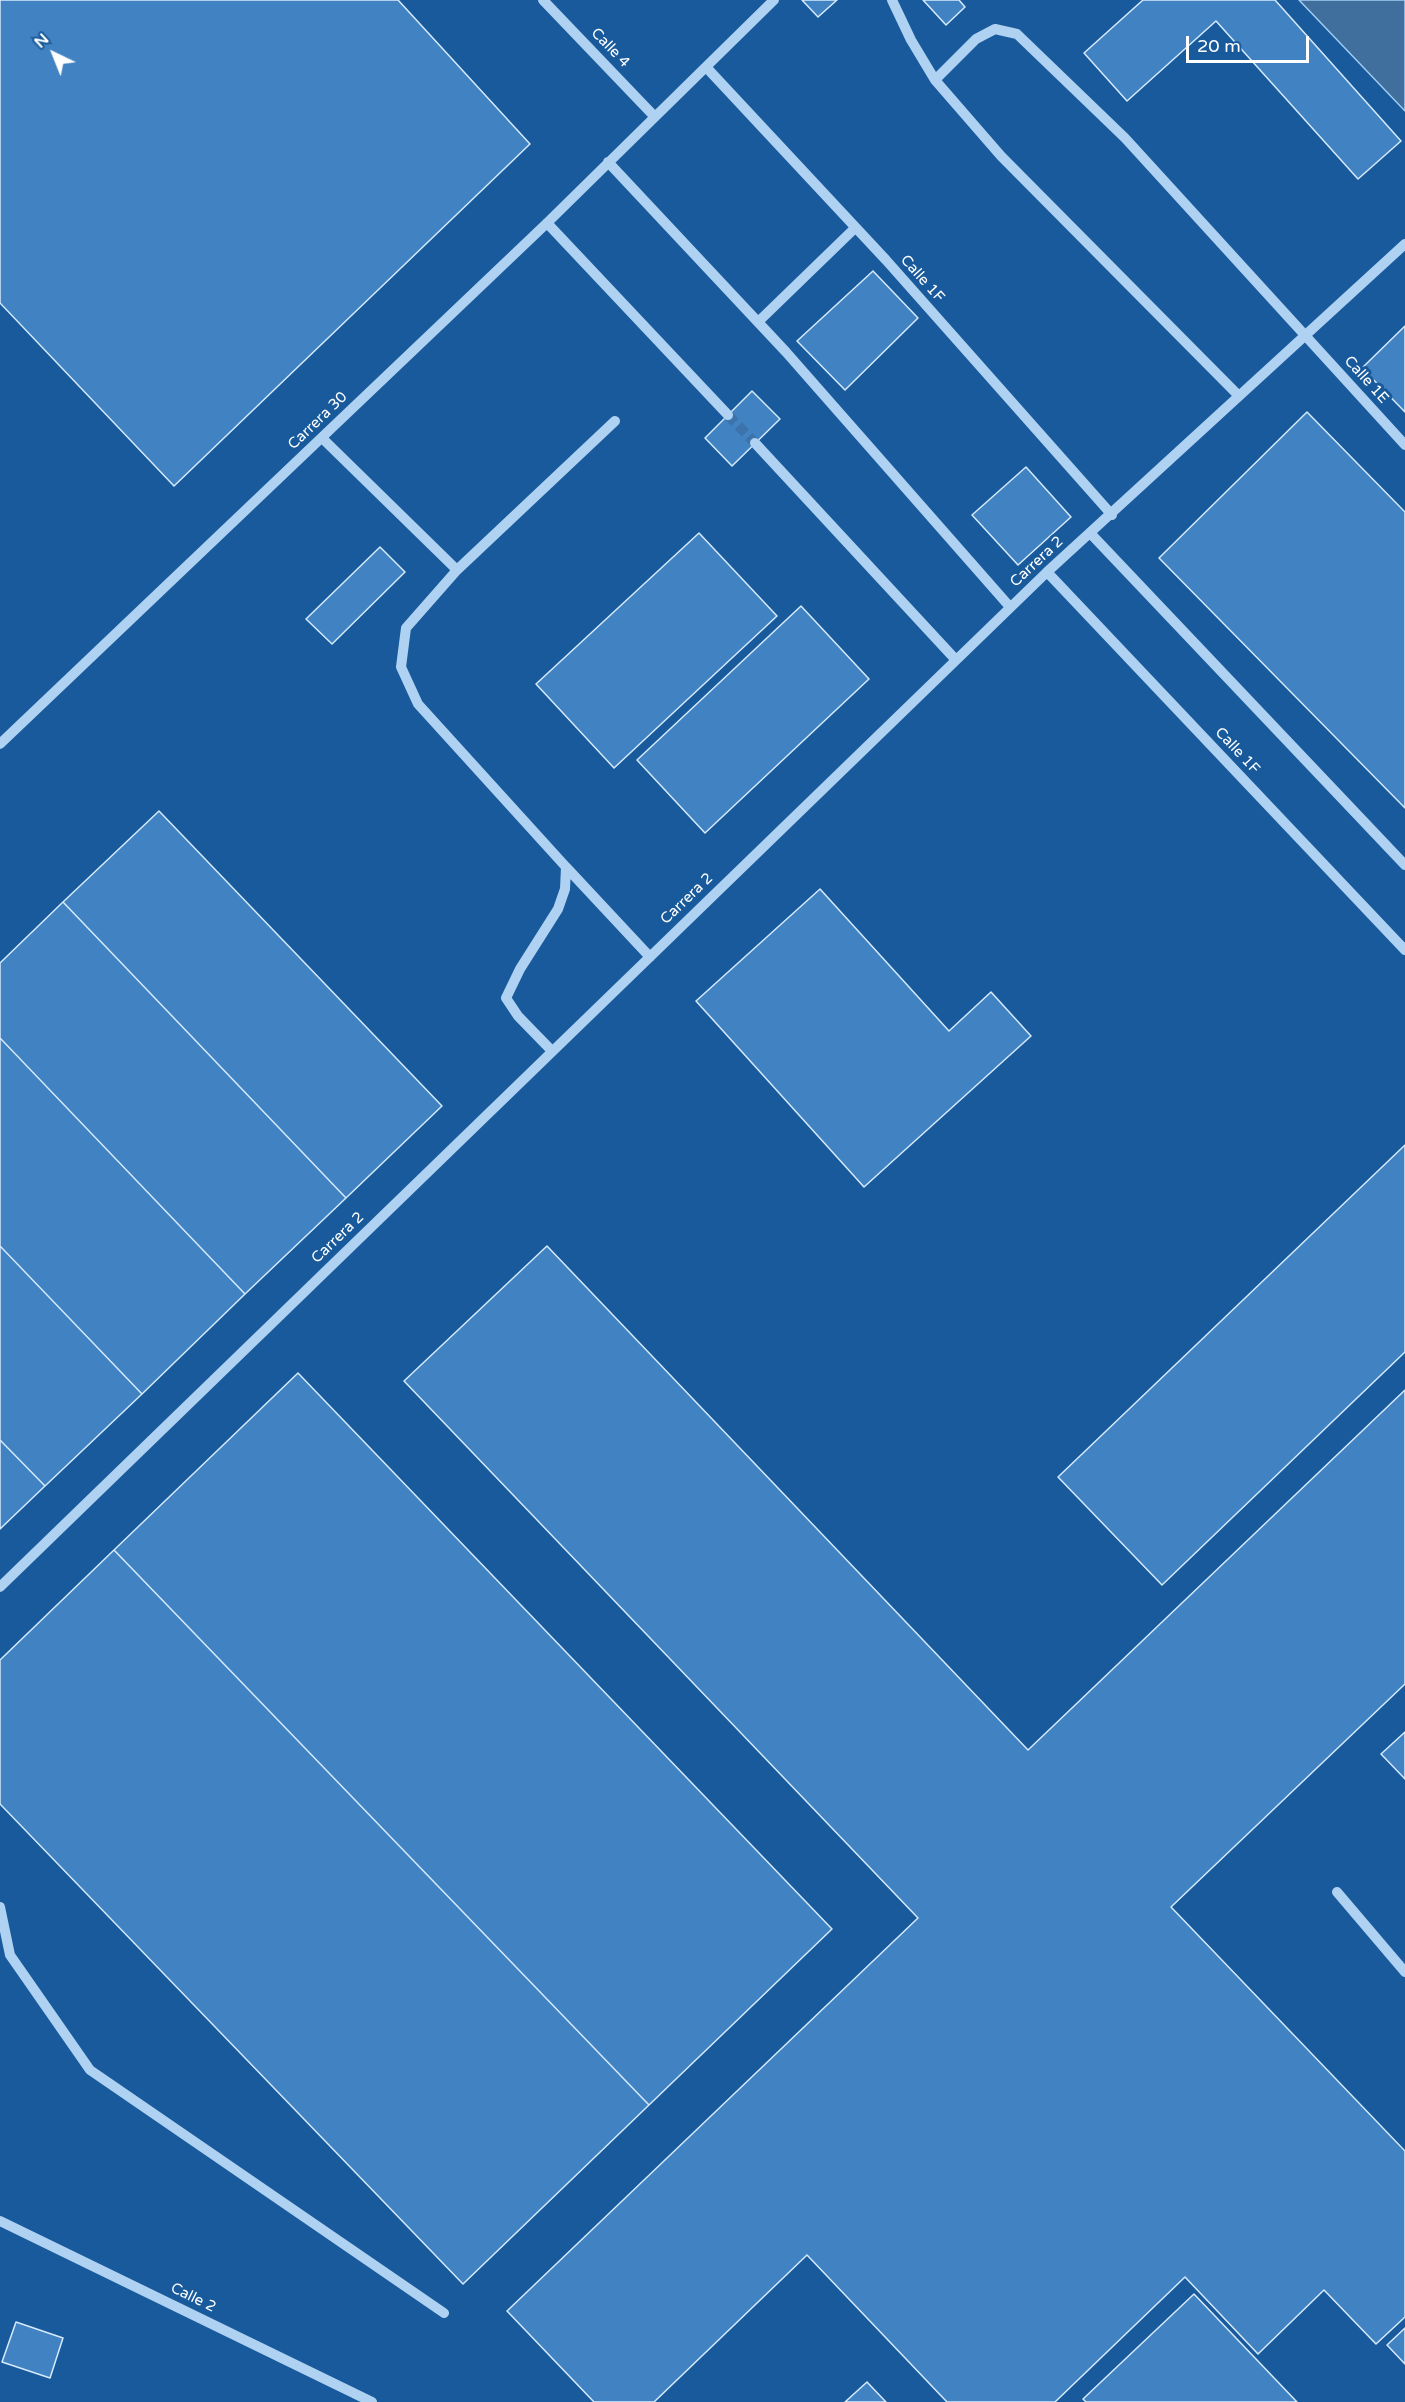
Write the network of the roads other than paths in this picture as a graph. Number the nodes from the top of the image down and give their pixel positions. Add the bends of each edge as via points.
1 (543, 0) edge
2 (774, 0) edge
3 (892, 0) edge
4 (706, 67) junction
5 (935, 80) junction
6 (655, 117) junction
7 (608, 162) junction
8 (547, 223) junction
9 (855, 228) junction
10 (1405, 244) edge
11 (758, 322) junction
12 (1305, 335) junction
13 (1238, 395) junction
14 (728, 415) tunnel mouth
15 (615, 421) dead end
16 (322, 438) junction
17 (755, 443) tunnel mouth
18 (1405, 445) edge
19 (1112, 515) junction
20 (1090, 534) junction
21 (457, 570) junction
22 (1047, 572) junction
23 (1010, 607) junction
24 (956, 660) junction
25 (0, 744) edge
26 (1405, 865) edge
27 (566, 867) junction
28 (1405, 950) edge
29 (650, 957) junction
30 (552, 1051) junction
31 (0, 1587) edge
32 (1337, 1892) dead end
33 (0, 1907) edge
34 (1405, 1972) edge
35 (0, 2221) edge
36 (444, 2313) dead end
37 (372, 2402) edge

1 - 6 street, Calle 4
2 - 4 street, Carrera 30
3 - 5 street
4 - 6 street, Carrera 30
4 - 9 street, Calle 1F
5 - 12 street, Calle 1E via 976,39 995,29 1017,34 1125,138
5 - 13 street via 1001,156
6 - 7 street, Carrera 30
7 - 8 street, Carrera 30
7 - 11 street
8 - 14 street
8 - 16 street, Carrera 30
9 - 11 street
9 - 19 street, Calle 1F
10 - 12 street, Carrera 2
11 - 23 street
12 - 13 street, Carrera 2
12 - 18 street, Calle 1E
13 - 19 street, Carrera 2
15 - 21 street
16 - 21 street
16 - 25 street, Carrera 30
17 - 24 street
19 - 20 street, Carrera 2
20 - 22 street, Carrera 2
20 - 26 street
21 - 27 street via 406,628 401,668 418,704
22 - 23 street, Carrera 2
22 - 28 street, Calle 1F
23 - 24 street, Carrera 2
24 - 29 street, Carrera 2
27 - 29 street
27 - 30 street via 565,889 558,909 506,998
29 - 30 street, Carrera 2
30 - 31 street, Carrera 2
32 - 34 street
33 - 36 street via 10,1955 90,2070
35 - 37 street, Calle 2

